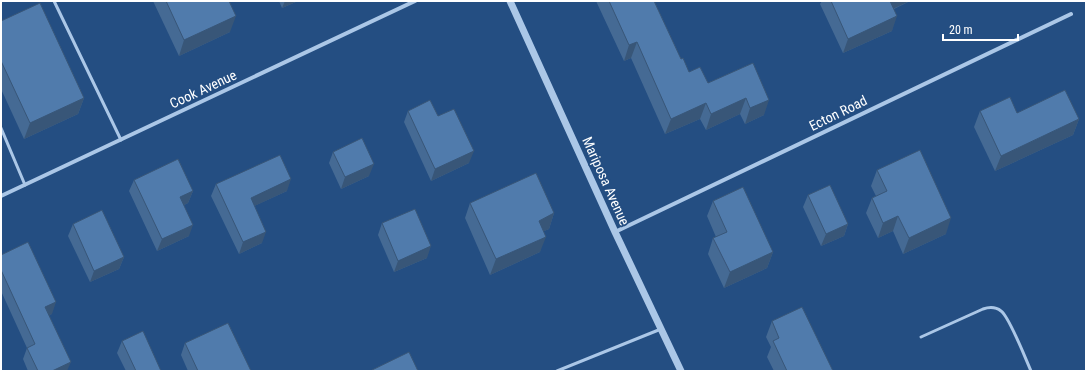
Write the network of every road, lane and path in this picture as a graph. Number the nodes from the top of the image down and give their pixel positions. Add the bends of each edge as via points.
1 (54, 1) edge
2 (415, 1) edge
3 (510, 1) edge
4 (1071, 14) dead end
5 (1, 128) edge
6 (121, 140) junction
7 (26, 185) junction
8 (1, 196) edge
9 (615, 232) junction
10 (661, 328) junction
11 (921, 337) dead end
12 (557, 371) edge
13 (681, 371) edge
14 (1031, 371) edge

1 - 6 lane
2 - 6 street, Cook Avenue
3 - 9 street, Mariposa Avenue
4 - 9 street, Ecton Road
5 - 7 lane
6 - 7 street, Cook Avenue
7 - 8 street, Cook Avenue
9 - 10 street, Mariposa Avenue
10 - 12 lane
10 - 13 street, Mariposa Avenue
11 - 14 lane via 983,308 992,307 1004,313

